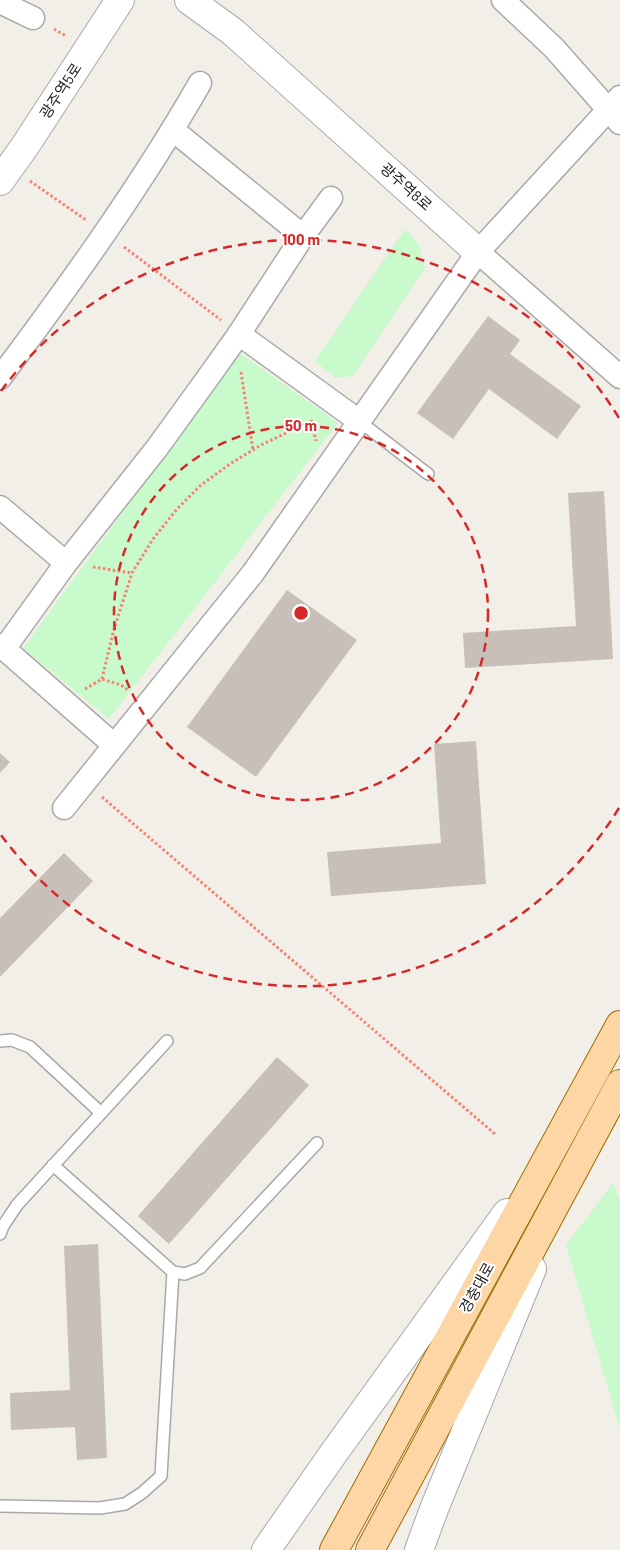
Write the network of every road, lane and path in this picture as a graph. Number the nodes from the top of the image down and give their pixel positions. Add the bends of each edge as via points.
1 (120, 0) edge
2 (189, 0) edge
3 (503, 0) edge
4 (0, 2) edge
5 (33, 18) joint
6 (89, 48) junction
7 (200, 83) dead end
8 (616, 110) edge
9 (173, 130) junction
10 (5, 174) edge
11 (332, 198) dead end
12 (106, 234) junction
13 (303, 236) junction
14 (478, 252) junction
15 (239, 334) junction
16 (241, 368) dead end
17 (0, 378) edge
18 (620, 378) edge
19 (324, 395) junction
20 (311, 421) junction
21 (359, 421) junction
22 (253, 450) junction
23 (330, 462) junction
24 (428, 474) dead end
25 (0, 507) edge
26 (66, 563) junction
27 (132, 573) junction
28 (2, 647) edge
29 (102, 679) junction
30 (65, 702) junction
31 (148, 704) junction
32 (114, 745) junction
33 (85, 782) junction
34 (64, 808) dead end
35 (620, 1025) edge
36 (167, 1040) dead end
37 (0, 1042) edge
38 (620, 1084) edge
39 (101, 1113) junction
40 (495, 1134) dead end
41 (317, 1143) dead end
42 (548, 1158) junction
43 (53, 1166) junction
44 (569, 1179) junction
45 (0, 1234) edge
46 (173, 1272) junction
47 (0, 1506) edge
48 (266, 1550) edge
49 (334, 1550) edge
50 (370, 1550) edge
51 (419, 1550) edge

1 - 6 street, 광주역5로
2 - 14 street, 광주역8로 via 233,32
3 - 8 street
4 - 5 street
5 - 6 path
6 - 10 street, 광주역5로
7 - 9 street
8 - 14 street
9 - 12 street
9 - 13 street
10 - 12 path
11 - 13 street
12 - 15 path
12 - 17 street
13 - 15 street
14 - 18 street, 광주역8로
14 - 21 street
15 - 19 street
15 - 26 street via 157,448
16 - 22 path
19 - 20 path
19 - 21 street
20 - 22 path
20 - 23 path via 315,440
21 - 23 street
21 - 24 lane
22 - 27 path via 201,485 183,503 153,539
23 - 31 street via 253,573
25 - 26 street
26 - 27 path
26 - 28 street
27 - 29 path
28 - 30 street
29 - 30 path
29 - 31 path via 121,685
30 - 32 street
31 - 32 street
32 - 33 street
33 - 34 street
33 - 40 path
35 - 42 main road, 경충대로
36 - 39 lane
37 - 39 lane via 12,1040 30,1047
38 - 44 main road, 경충대로
39 - 43 lane
41 - 46 lane via 200,1268 185,1274
42 - 48 street
42 - 49 main road, 경충대로
43 - 45 lane via 17,1205
43 - 46 lane
44 - 50 main road, 경충대로
44 - 51 street
46 - 47 lane via 161,1476 125,1504 100,1508

